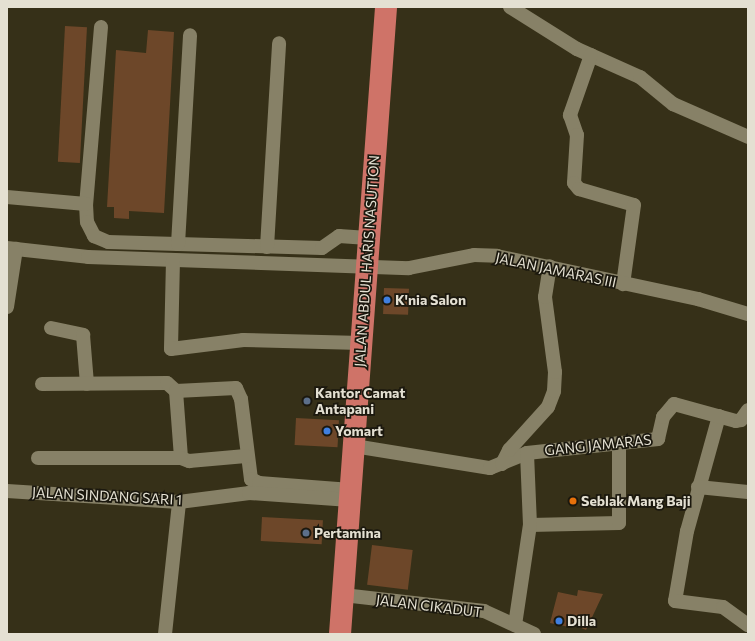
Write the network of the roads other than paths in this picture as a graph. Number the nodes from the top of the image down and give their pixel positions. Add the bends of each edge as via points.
1 (386, 7) edge
2 (510, 7) edge
3 (101, 27) dead end
4 (190, 35) dead end
5 (279, 43) dead end
6 (591, 55) junction
7 (748, 137) edge
8 (7, 197) edge
9 (86, 204) junction
10 (368, 238) junction
11 (178, 244) junction
12 (267, 246) junction
13 (11, 249) edge
14 (173, 260) junction
15 (366, 265) junction
16 (550, 266) junction
17 (623, 284) junction
18 (7, 307) edge
19 (748, 314) edge
20 (51, 328) dead end
21 (362, 343) junction
22 (42, 384) dead end
23 (87, 384) junction
24 (176, 391) junction
25 (748, 410) edge
26 (719, 416) junction
27 (619, 443) junction
28 (354, 446) junction
29 (527, 453) junction
30 (246, 456) junction
31 (38, 458) dead end
32 (181, 458) junction
33 (502, 464) junction
34 (698, 487) junction
35 (7, 491) edge
36 (748, 492) edge
37 (350, 495) junction
38 (179, 502) junction
39 (530, 524) junction
40 (343, 595) junction
41 (748, 625) edge
42 (517, 629) edge
43 (165, 634) edge
44 (340, 634) edge
45 (534, 634) edge

1 - 10 highway, JALAN ABDUL HARIS NASUTION
2 - 6 street
3 - 9 street
4 - 11 street
5 - 12 street
6 - 7 street via 640,77 673,104
6 - 17 street via 570,119 577,135 574,183 579,189 634,205
8 - 9 street
9 - 11 street via 86,222 94,236 108,242
10 - 12 street via 339,236 322,248
10 - 15 highway, JALAN ABDUL HARIS NASUTION
11 - 12 street
13 - 14 street, JALAN JAMARAS III via 88,257
13 - 18 street
14 - 15 street, JALAN JAMARAS III
14 - 21 street via 171,349 244,340
15 - 16 street, JALAN JAMARAS III via 414,268 474,255
15 - 21 highway, JALAN ABDUL HARIS NASUTION
16 - 17 street, JALAN JAMARAS III
16 - 33 street, GANG JAMARAS via 545,297 555,372 554,391 548,407 509,450
17 - 19 street, JALAN JAMARAS III via 698,299
20 - 23 street via 83,335
21 - 28 highway, JALAN ABDUL HARIS NASUTION
22 - 23 street
23 - 24 street via 167,382
24 - 30 street via 236,388 239,391
24 - 32 street
25 - 26 street, GANG JAMARAS via 741,420
26 - 27 street, GANG JAMARAS via 674,404 663,417 658,440
26 - 34 street
27 - 29 street, GANG JAMARAS
27 - 39 street via 619,523
28 - 33 street, GANG JAMARAS via 490,468
28 - 37 highway, JALAN ABDUL HARIS NASUTION
29 - 33 street, GANG JAMARAS
29 - 39 street
30 - 32 street via 189,461
30 - 37 street via 251,479 259,483
31 - 32 street
34 - 36 street
34 - 41 street via 675,601 723,607
35 - 38 street, JALAN SINDANG SARI 1
37 - 38 street, JALAN SINDANG SARI 1 via 249,493
37 - 40 highway, JALAN ABDUL HARIS NASUTION
38 - 43 street
39 - 42 street
40 - 42 street, JALAN CIKADUT via 484,611
40 - 44 highway, JALAN ABDUL HARIS NASUTION
42 - 45 street, JALAN CIKADUT

